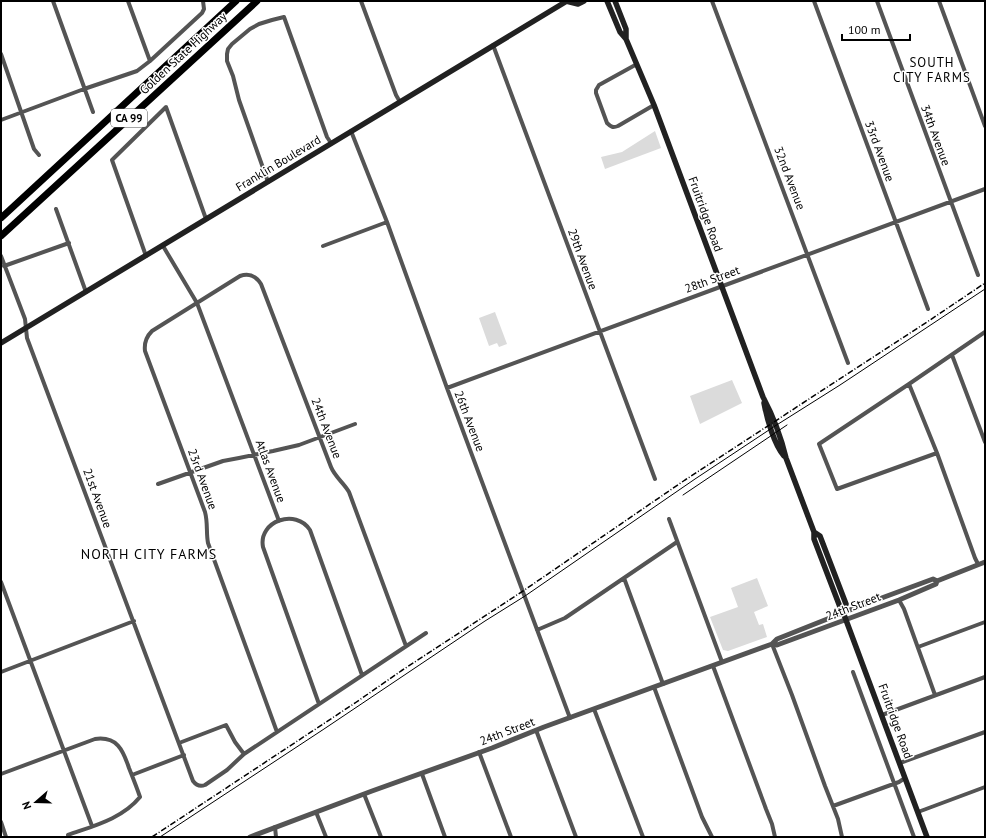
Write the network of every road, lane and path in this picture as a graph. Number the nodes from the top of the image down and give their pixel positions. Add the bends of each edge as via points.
1 (53, 1) edge
2 (128, 1) edge
3 (203, 1) edge
4 (236, 1) edge
5 (257, 1) edge
6 (361, 1) edge
7 (566, 1) edge
8 (584, 1) edge
9 (607, 1) edge
10 (615, 1) edge
11 (712, 1) edge
12 (814, 1) edge
13 (877, 1) edge
14 (939, 1) edge
15 (626, 39) junction
16 (493, 46) junction
17 (1, 54) edge
18 (150, 61) junction
19 (637, 64) junction
20 (84, 89) junction
21 (400, 102) junction
22 (654, 105) junction
23 (22, 112) junction
24 (92, 112) dead end
25 (1, 120) edge
26 (985, 126) edge
27 (352, 131) junction
28 (331, 144) junction
29 (39, 154) dead end
30 (268, 182) junction
31 (985, 189) edge
32 (950, 202) junction
33 (56, 209) dead end
34 (1, 218) edge
35 (206, 219) junction
36 (386, 222) junction
37 (896, 222) junction
38 (1, 236) edge
39 (69, 243) junction
40 (163, 246) junction
41 (323, 246) dead end
42 (808, 254) junction
43 (1, 256) edge
44 (146, 256) junction
45 (4, 266) junction
46 (978, 275) dead end
47 (721, 286) junction
48 (86, 292) junction
49 (197, 303) junction
50 (928, 308) dead end
51 (26, 329) junction
52 (600, 331) junction
53 (985, 332) edge
54 (1, 343) edge
55 (952, 355) junction
56 (848, 362) dead end
57 (909, 384) junction
58 (447, 388) junction
59 (355, 424) dead end
60 (320, 438) junction
61 (985, 442) edge
62 (937, 453) junction
63 (254, 455) junction
64 (190, 472) junction
65 (655, 479) dead end
66 (158, 484) dead end
67 (669, 519) dead end
68 (279, 521) junction
69 (678, 542) junction
70 (985, 562) edge
71 (978, 564) junction
72 (624, 578) junction
73 (937, 581) junction
74 (1, 582) edge
75 (899, 600) junction
76 (843, 612) junction
77 (846, 619) junction
78 (134, 621) junction
79 (985, 622) edge
80 (537, 630) junction
81 (426, 633) dead end
82 (772, 644) junction
83 (406, 646) junction
84 (918, 647) junction
85 (30, 660) junction
86 (722, 662) junction
87 (713, 666) junction
88 (1, 672) edge
89 (853, 672) dead end
90 (362, 675) junction
91 (985, 677) edge
92 (663, 684) junction
93 (654, 687) junction
94 (935, 695) junction
95 (319, 704) junction
96 (594, 709) junction
97 (882, 715) junction
98 (570, 718) junction
99 (536, 730) junction
100 (277, 732) junction
101 (985, 732) edge
102 (179, 742) junction
103 (64, 750) junction
104 (479, 752) junction
105 (244, 754) junction
106 (184, 756) junction
107 (900, 763) junction
108 (1, 774) edge
109 (422, 774) junction
110 (132, 775) junction
111 (905, 778) junction
112 (894, 784) junction
113 (985, 787) edge
114 (364, 794) junction
115 (833, 806) junction
116 (316, 812) junction
117 (918, 812) junction
118 (1, 822) edge
119 (92, 826) junction
120 (274, 827) junction
121 (68, 835) dead end
122 (6, 837) edge
123 (250, 837) edge
124 (276, 837) edge
125 (326, 837) edge
126 (381, 837) edge
127 (445, 837) edge
128 (511, 837) edge
129 (576, 837) edge
130 (643, 837) edge
131 (712, 837) edge
132 (775, 837) edge
133 (842, 837) edge
134 (914, 837) edge
135 (927, 837) edge

1 - 20 street
2 - 18 street
3 - 18 street via 202,13
4 - 34 highway, Golden State Highway / CA 99
5 - 38 highway, Golden State Highway / CA 99
6 - 21 street
7 - 8 main road via 578,4
7 - 16 main road, Franklin Boulevard
9 - 15 main road, Fruitridge Road via 620,32
10 - 15 main road, Fruitridge Road via 626,29
11 - 42 street, 32nd Avenue
12 - 37 street, 33rd Avenue
13 - 32 street, 34th Avenue
14 - 26 street
15 - 19 main road, Fruitridge Road
16 - 21 main road, Franklin Boulevard
16 - 52 street, 29th Avenue
17 - 23 street
18 - 20 street via 137,71
19 - 22 main road, Fruitridge Road
19 - 22 street via 597,87 596,93 608,123 613,127 618,126
20 - 23 street
20 - 24 street
21 - 27 main road, Franklin Boulevard
22 - 47 main road, Fruitridge Road
23 - 25 street
23 - 29 street via 34,149
27 - 28 main road, Franklin Boulevard
27 - 36 street, 26th Avenue
28 - 30 main road, Franklin Boulevard
28 - 30 street via 284,17 250,29 228,49 227,61
30 - 35 main road, Franklin Boulevard
31 - 32 street, 28th Street
32 - 37 street, 28th Street
32 - 46 street, 34th Avenue
33 - 39 street
35 - 40 main road, Franklin Boulevard
35 - 44 street via 166,107 112,160
36 - 41 street
36 - 58 street, 26th Avenue
37 - 42 street, 28th Street
37 - 50 street, 33rd Avenue
39 - 45 street
39 - 48 street
40 - 44 main road, Franklin Boulevard
40 - 49 street, Atlas Avenue
42 - 47 street, 28th Street
42 - 56 street, 32nd Avenue
43 - 45 street, 21st Avenue
44 - 48 main road, Franklin Boulevard
45 - 51 street, 21st Avenue via 25,319
47 - 52 street, 28th Street
47 - 76 main road, Fruitridge Road via 814,532 820,536 846,604
48 - 51 main road, Franklin Boulevard
49 - 60 street, 24th Avenue via 240,276 251,276 258,280
49 - 63 street, Atlas Avenue
49 - 64 street, 23rd Avenue via 148,334 144,347
51 - 54 main road, Franklin Boulevard
51 - 78 street, 21st Avenue via 27,338
52 - 58 street, 28th Street
52 - 65 street, 29th Avenue
53 - 55 street
55 - 57 street
55 - 61 street
57 - 62 street
57 - 62 street via 819,444 837,489
58 - 80 street, 26th Avenue
59 - 60 street
60 - 63 street
60 - 83 street, 24th Avenue via 333,472 349,492
62 - 71 street
63 - 64 street via 223,461
63 - 68 street, Atlas Avenue
64 - 66 street
64 - 100 street, 23rd Avenue via 206,518 208,544
67 - 69 street
68 - 90 street via 296,519 310,530
68 - 95 street, Atlas Avenue via 264,532 263,547
69 - 72 street
69 - 86 street
70 - 71 street, 24th Street
71 - 73 street, 24th Street
72 - 80 street via 565,618
72 - 92 street
73 - 75 street, 24th Street via 936,584
73 - 76 street, 24th Street via 933,579
74 - 85 street
75 - 77 street, 24th Street
75 - 84 street
76 - 77 main road, Fruitridge Road
76 - 82 street, 24th Street via 777,639
77 - 82 street, 24th Street via 777,645
77 - 97 main road, Fruitridge Road
78 - 85 street
78 - 102 street, 21st Avenue
79 - 84 street
80 - 98 street, 26th Avenue
81 - 83 street
82 - 86 street, 24th Street
82 - 115 street
83 - 90 street
84 - 94 street
85 - 88 street
85 - 103 street
86 - 87 street, 24th Street
87 - 92 street, 24th Street
87 - 132 street via 770,817
89 - 112 street
90 - 95 street
91 - 94 street
92 - 93 street, 24th Street
93 - 96 street, 24th Street
93 - 131 street via 702,817
94 - 97 street
95 - 100 street
96 - 98 street, 24th Street
96 - 130 street
97 - 107 main road, Fruitridge Road
98 - 99 street, 24th Street
99 - 104 street, 24th Street
99 - 129 street
100 - 105 street
101 - 107 street
102 - 105 street via 226,725
102 - 106 street, 21st Avenue
103 - 108 street
103 - 110 street via 95,739 109,740 122,750
103 - 119 street
104 - 109 street, 24th Street
104 - 128 street
105 - 106 street, 21st Avenue via 227,770 202,786 194,782
106 - 110 street
107 - 111 main road, Fruitridge Road
109 - 114 street, 24th Street
109 - 127 street
110 - 119 street via 140,797 124,813
111 - 112 street
111 - 117 main road, Fruitridge Road
112 - 115 street
112 - 134 street
113 - 117 street
114 - 116 street, 24th Street
114 - 126 street
115 - 133 street
116 - 120 street, 24th Street
116 - 125 street
117 - 135 main road, Fruitridge Road
118 - 122 street
119 - 121 street
120 - 123 street, 24th Street
120 - 124 street

